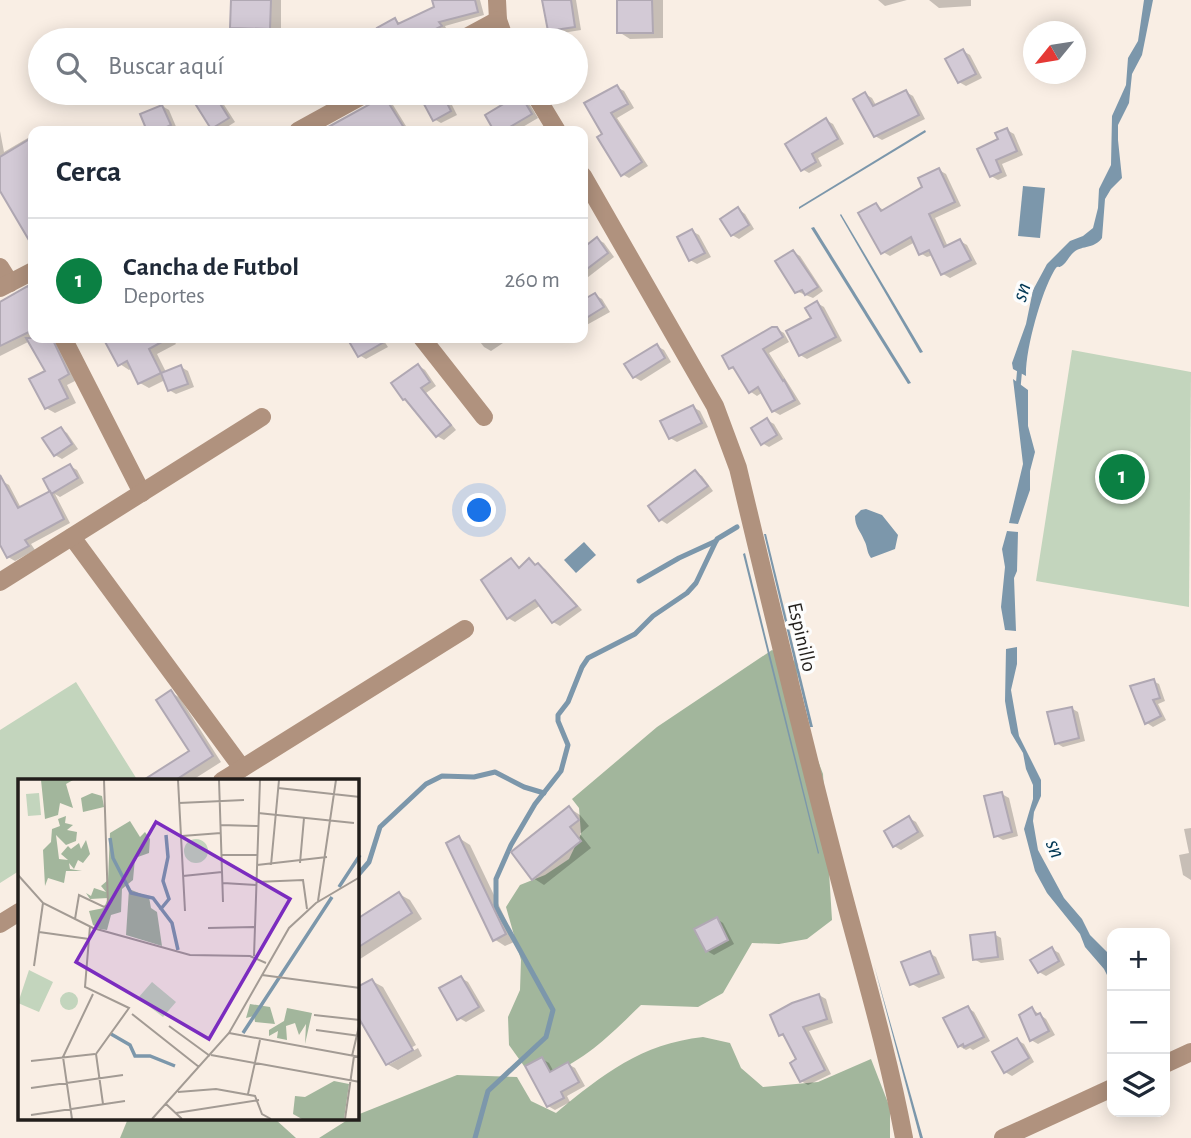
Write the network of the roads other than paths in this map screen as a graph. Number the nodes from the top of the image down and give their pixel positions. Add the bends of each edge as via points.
1 (497, 0) edge
2 (498, 20) junction
3 (483, 28) edge
4 (501, 28) edge
5 (347, 105) edge
6 (541, 105) edge
7 (310, 126) edge
8 (554, 126) edge
9 (588, 185) edge
10 (0, 267) edge
11 (28, 276) edge
12 (5, 286) edge
13 (67, 343) edge
14 (426, 343) edge
15 (262, 417) dead end
16 (484, 417) dead end
17 (142, 493) junction
18 (72, 537) junction
19 (0, 582) edge
20 (465, 629) dead end
21 (242, 768) junction
22 (225, 779) edge
23 (18, 913) edge
24 (0, 924) edge
25 (1191, 1052) edge
26 (1170, 1062) edge
27 (1107, 1090) edge
28 (904, 1138) edge
29 (1003, 1138) edge

1 - 2 street
2 - 3 street
2 - 4 street
5 - 7 street
6 - 8 street
9 - 28 street, Espinillo via 702,383 738,468 791,693 891,1068
10 - 12 street
11 - 12 street
13 - 17 street
14 - 16 street
15 - 17 street
17 - 18 street
18 - 19 street
18 - 21 street
20 - 21 street
21 - 22 street
23 - 24 street
25 - 26 street
27 - 29 street

